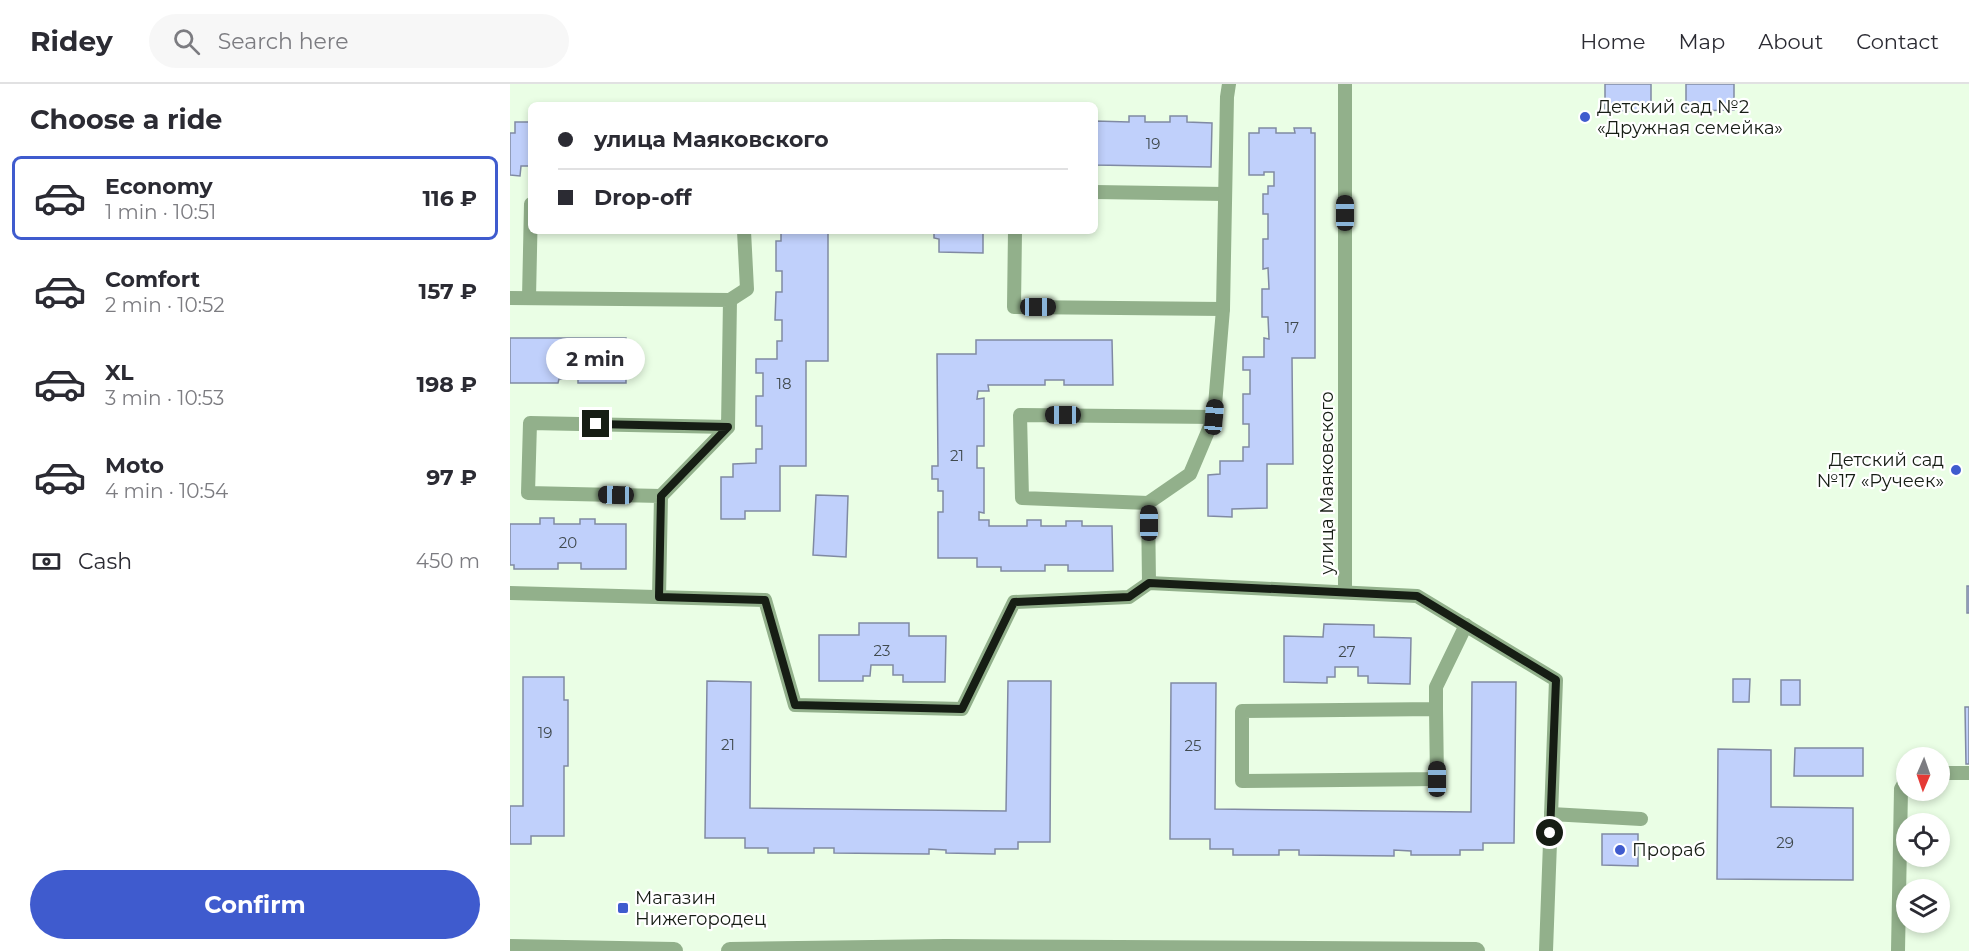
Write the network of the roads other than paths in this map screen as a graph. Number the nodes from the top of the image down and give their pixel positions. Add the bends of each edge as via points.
1 (1229, 84) edge
2 (1346, 84) edge
3 (1098, 192) edge
4 (1225, 194) junction
5 (530, 234) edge
6 (744, 234) edge
7 (1015, 234) edge
8 (510, 298) edge
9 (529, 298) junction
10 (730, 300) junction
11 (1223, 309) junction
12 (1214, 417) junction
13 (728, 427) junction
14 (661, 496) junction
15 (1149, 503) junction
16 (1149, 583) junction
17 (1345, 592) junction
18 (510, 593) edge
19 (659, 597) junction
20 (1466, 625) junction
21 (1436, 709) junction
22 (1950, 773) edge
23 (1969, 773) edge
24 (1901, 801) edge
25 (1551, 814) junction
26 (1641, 819) dead end
27 (510, 948) edge
28 (674, 951) edge
29 (730, 951) edge
30 (1476, 951) edge
31 (1546, 951) edge
32 (1898, 951) edge

1 - 4 lane
2 - 17 lane, улица Маяковского
3 - 4 lane
4 - 11 lane
5 - 9 lane
6 - 10 lane via 747,289
7 - 11 lane via 1014,307
8 - 9 lane
9 - 10 lane
10 - 13 lane
11 - 12 lane
12 - 15 lane via 1190,474
12 - 15 lane via 1020,415 1022,498
13 - 14 lane
13 - 14 lane via 530,423 528,493
14 - 19 lane
15 - 16 lane
16 - 17 lane
16 - 19 lane via 1129,597 1014,602 962,709 795,705 765,600
17 - 20 lane, улица Маяковского via 1417,596
18 - 19 lane
20 - 21 lane via 1436,687
20 - 25 lane, улица Маяковского via 1556,680
21 - 21 lane via 1242,711 1242,781 1437,779
22 - 23 lane
24 - 32 lane
25 - 26 lane
25 - 31 lane, улица Маяковского
27 - 28 street
29 - 30 street

